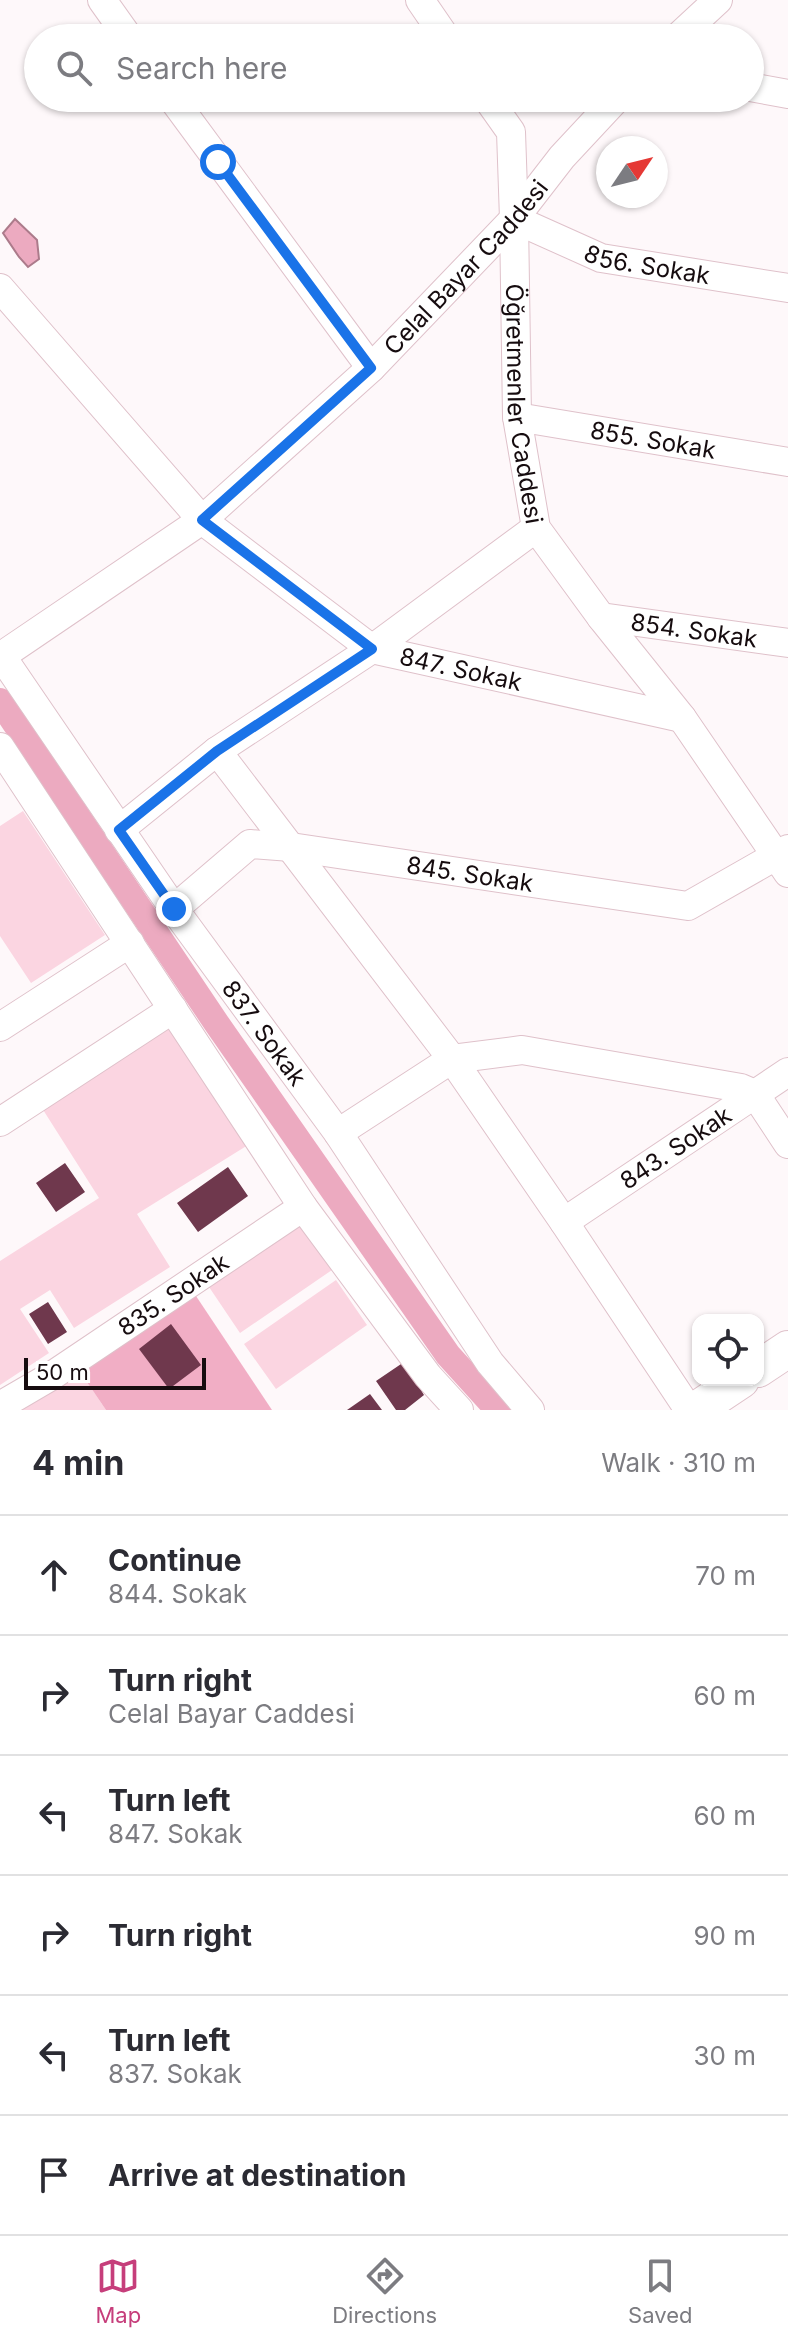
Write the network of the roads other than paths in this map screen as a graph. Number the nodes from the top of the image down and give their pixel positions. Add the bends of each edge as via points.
1 (102, 0) edge
2 (420, 0) edge
3 (718, 0) edge
4 (119, 24) edge
5 (436, 24) edge
6 (692, 24) edge
7 (764, 90) edge
8 (788, 94) edge
9 (182, 112) edge
10 (497, 112) edge
11 (604, 112) edge
12 (514, 219) junction
13 (0, 288) edge
14 (788, 288) edge
15 (371, 368) junction
16 (517, 417) junction
17 (788, 462) edge
18 (202, 520) junction
19 (536, 528) junction
20 (601, 617) junction
21 (788, 643) edge
22 (372, 649) junction
23 (0, 655) edge
24 (682, 718) junction
25 (0, 747) edge
26 (217, 751) junction
27 (119, 830) junction
28 (291, 847) junction
29 (784, 859) edge
30 (174, 909) junction
31 (130, 943) junction
32 (173, 1009) junction
33 (0, 1027) edge
34 (452, 1059) junction
35 (788, 1072) edge
36 (755, 1094) junction
37 (0, 1122) edge
38 (338, 1133) junction
39 (788, 1144) edge
40 (303, 1207) junction
41 (564, 1222) junction
42 (788, 1349) edge
43 (764, 1365) edge
44 (732, 1386) edge
45 (0, 1406) edge
46 (459, 1410) edge
47 (530, 1410) edge
48 (689, 1410) edge
49 (696, 1410) edge

1 - 4 street
2 - 5 street
3 - 6 street
7 - 8 street
9 - 15 street
10 - 12 street, Öğretmenler Caddesi via 511,132
11 - 12 street, Celal Bayar Caddesi
12 - 14 street, 856. Sokak via 601,258
12 - 15 street, Celal Bayar Caddesi
12 - 16 street, Öğretmenler Caddesi
13 - 18 street, 847. Sokak
15 - 18 street, Celal Bayar Caddesi
16 - 17 street, 855. Sokak
16 - 19 street, Öğretmenler Caddesi
18 - 22 street, 847. Sokak
18 - 23 street, Celal Bayar Caddesi
19 - 20 street, Öğretmenler Caddesi
19 - 22 street
20 - 21 street, 854. Sokak
20 - 24 street, Öğretmenler Caddesi
22 - 24 street, 847. Sokak
22 - 26 street
23 - 27 street, 837. Sokak
24 - 29 street, Öğretmenler Caddesi
25 - 31 street
26 - 27 street
26 - 28 street
27 - 30 street, 837. Sokak
28 - 29 street, 845. Sokak via 688,906
28 - 30 street, 845. Sokak via 250,844
28 - 34 street
30 - 38 street, 837. Sokak
31 - 32 street
31 - 33 street
32 - 37 street
32 - 40 street
34 - 36 street via 522,1050
34 - 38 street
34 - 41 street
35 - 36 street, 843. Sokak
36 - 39 street
36 - 41 street, 843. Sokak
38 - 47 street, 837. Sokak via 490,1363
40 - 45 street, 835. Sokak
40 - 46 street
41 - 48 street
42 - 43 main road
44 - 49 main road

